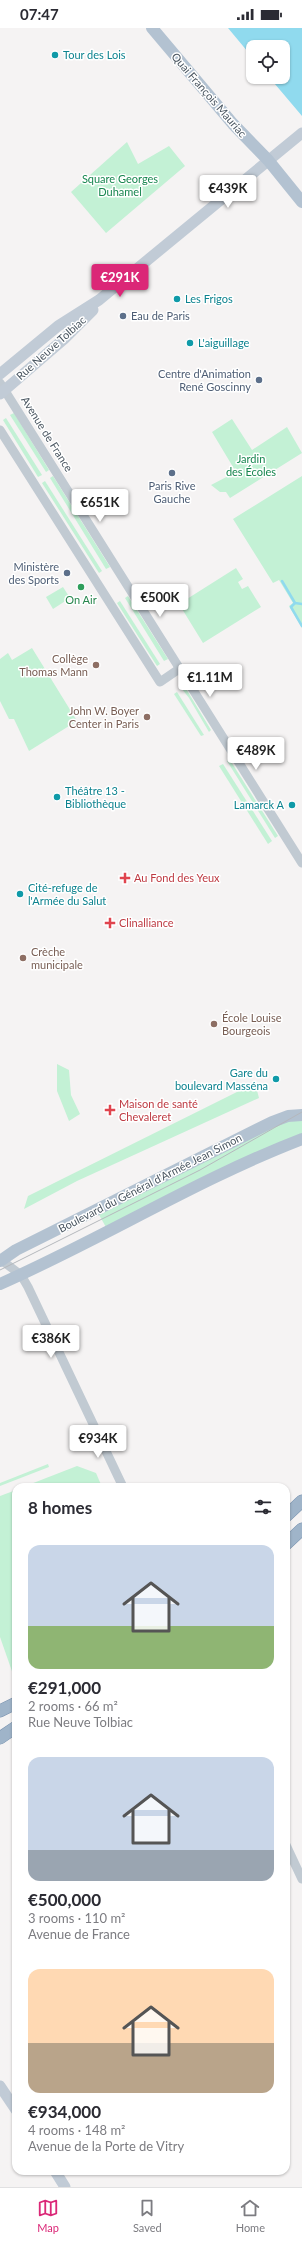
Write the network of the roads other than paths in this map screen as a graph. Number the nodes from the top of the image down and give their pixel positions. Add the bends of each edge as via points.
1 (152, 28) edge
2 (302, 133) edge
3 (268, 160) junction
4 (302, 202) edge
5 (99, 300) junction
6 (0, 374) edge
7 (2, 389) edge
8 (0, 430) edge
9 (179, 669) junction
10 (302, 863) edge
11 (302, 1115) edge
12 (302, 1139) edge
13 (0, 1260) edge
14 (21, 1275) junction
15 (0, 1284) edge
16 (120, 1483) edge
17 (302, 1501) edge
18 (290, 1512) edge
19 (302, 1529) edge
20 (290, 1540) edge
21 (12, 1729) edge
22 (12, 1730) edge
23 (0, 1734) edge
24 (0, 1738) edge
25 (290, 1854) edge
26 (302, 1879) edge
27 (0, 2086) edge
28 (12, 2104) edge
29 (58, 2175) edge
30 (65, 2187) edge

1 - 3 main road, Quai François Mauriac via 233,124
2 - 3 main road, Rue Neuve Tolbiac
3 - 4 main road, Quai François Mauriac
3 - 5 main road, Rue Neuve Tolbiac
5 - 6 main road, Rue Neuve Tolbiac via 58,326
5 - 7 main road, Rue Neuve Tolbiac via 67,336
7 - 9 street, Avenue de France
8 - 9 street via 160,682
9 - 10 street, Avenue de France
11 - 13 main road, Boulevard du Général d'Armée Jean Simon via 288,1116 272,1122
12 - 14 main road via 247,1163
13 - 14 street
14 - 15 main road
14 - 16 street
17 - 18 highway
19 - 20 highway
21 - 23 highway
22 - 24 highway
25 - 26 street
27 - 28 main road
29 - 30 main road

